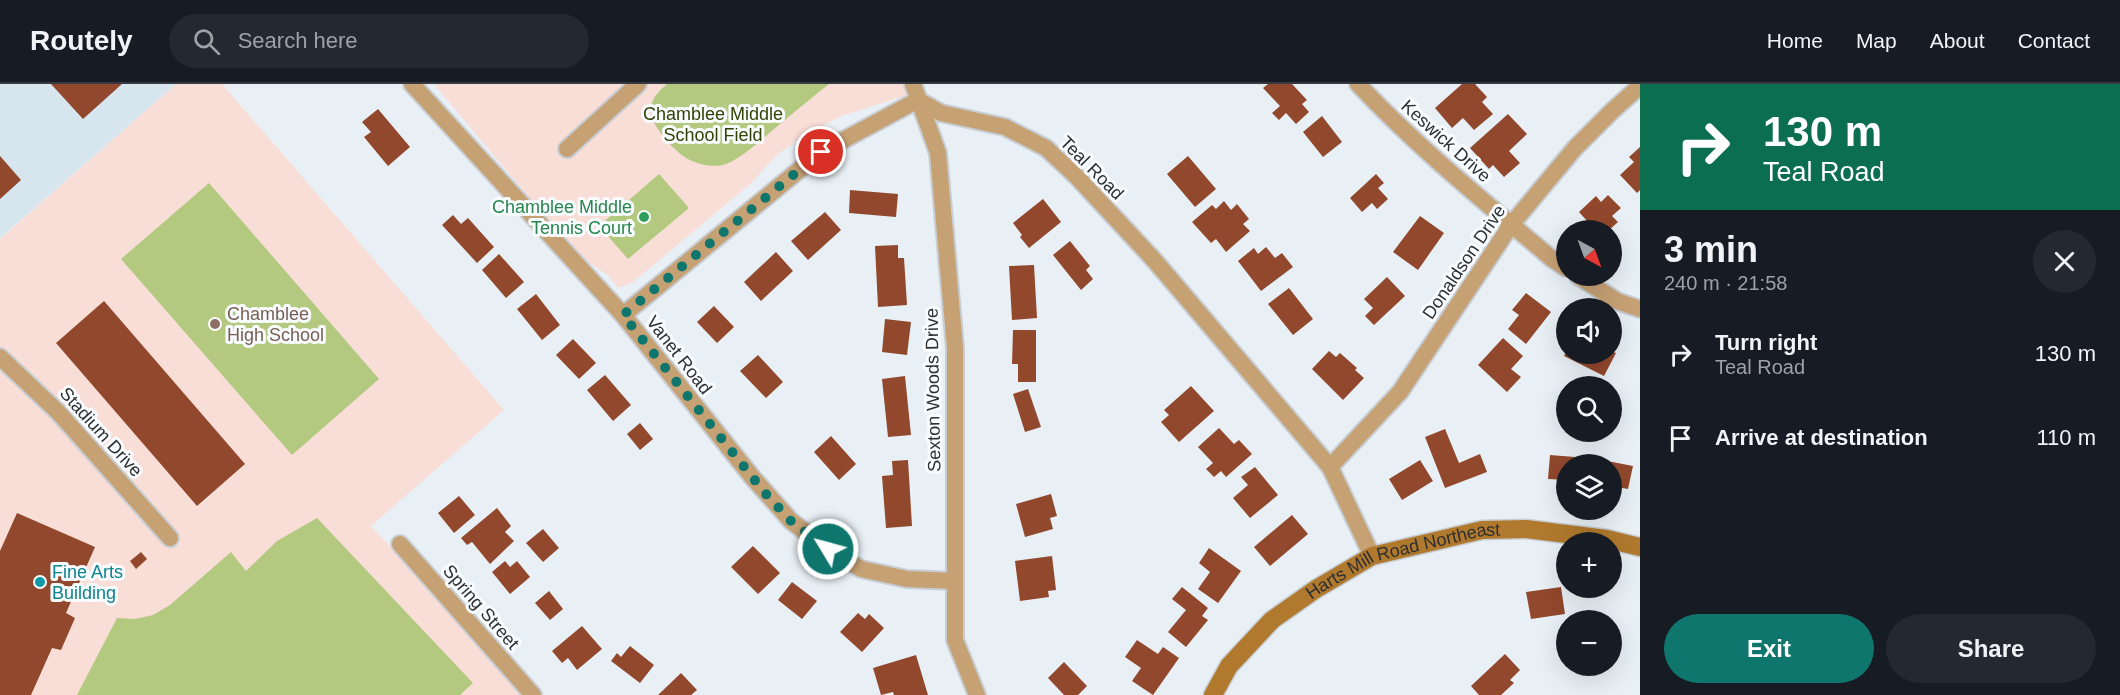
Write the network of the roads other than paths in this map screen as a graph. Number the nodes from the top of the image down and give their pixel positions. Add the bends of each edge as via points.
1 (412, 84) edge
2 (638, 84) edge
3 (913, 84) edge
4 (1358, 84) edge
5 (1640, 86) edge
6 (918, 100) junction
7 (567, 149) dead end
8 (1511, 225) junction
9 (1556, 261) edge
10 (1594, 286) edge
11 (1640, 309) edge
12 (623, 315) junction
13 (0, 357) edge
14 (1330, 467) junction
15 (170, 538) dead end
16 (400, 544) dead end
17 (1640, 547) edge
18 (1372, 556) junction
19 (954, 581) junction
20 (530, 694) edge
21 (977, 695) edge
22 (1213, 695) edge

1 - 12 street, Vanet Road
2 - 7 street
3 - 6 street, Sexton Woods Drive
4 - 8 street, Keswick Drive
5 - 8 street, Donaldson Drive via 1575,148
6 - 12 street via 821,152
6 - 14 street, Teal Road via 941,113 1005,127 1046,148 1155,261
6 - 19 street, Sexton Woods Drive via 938,153 955,348
8 - 9 street, Keswick Drive
8 - 14 street, Donaldson Drive via 1400,392
10 - 11 street via 1617,301
12 - 19 street, Vanet Road via 791,521 861,569 907,579
13 - 15 street, Stadium Drive via 59,413
14 - 18 street, Teal Road
16 - 20 street, Spring Street
17 - 18 street, Harts Mill Road Northeast via 1526,529 1482,530
18 - 22 street, Harts Mill Road Northeast via 1272,620 1228,666
19 - 21 street, Sexton Woods Drive via 955,640

